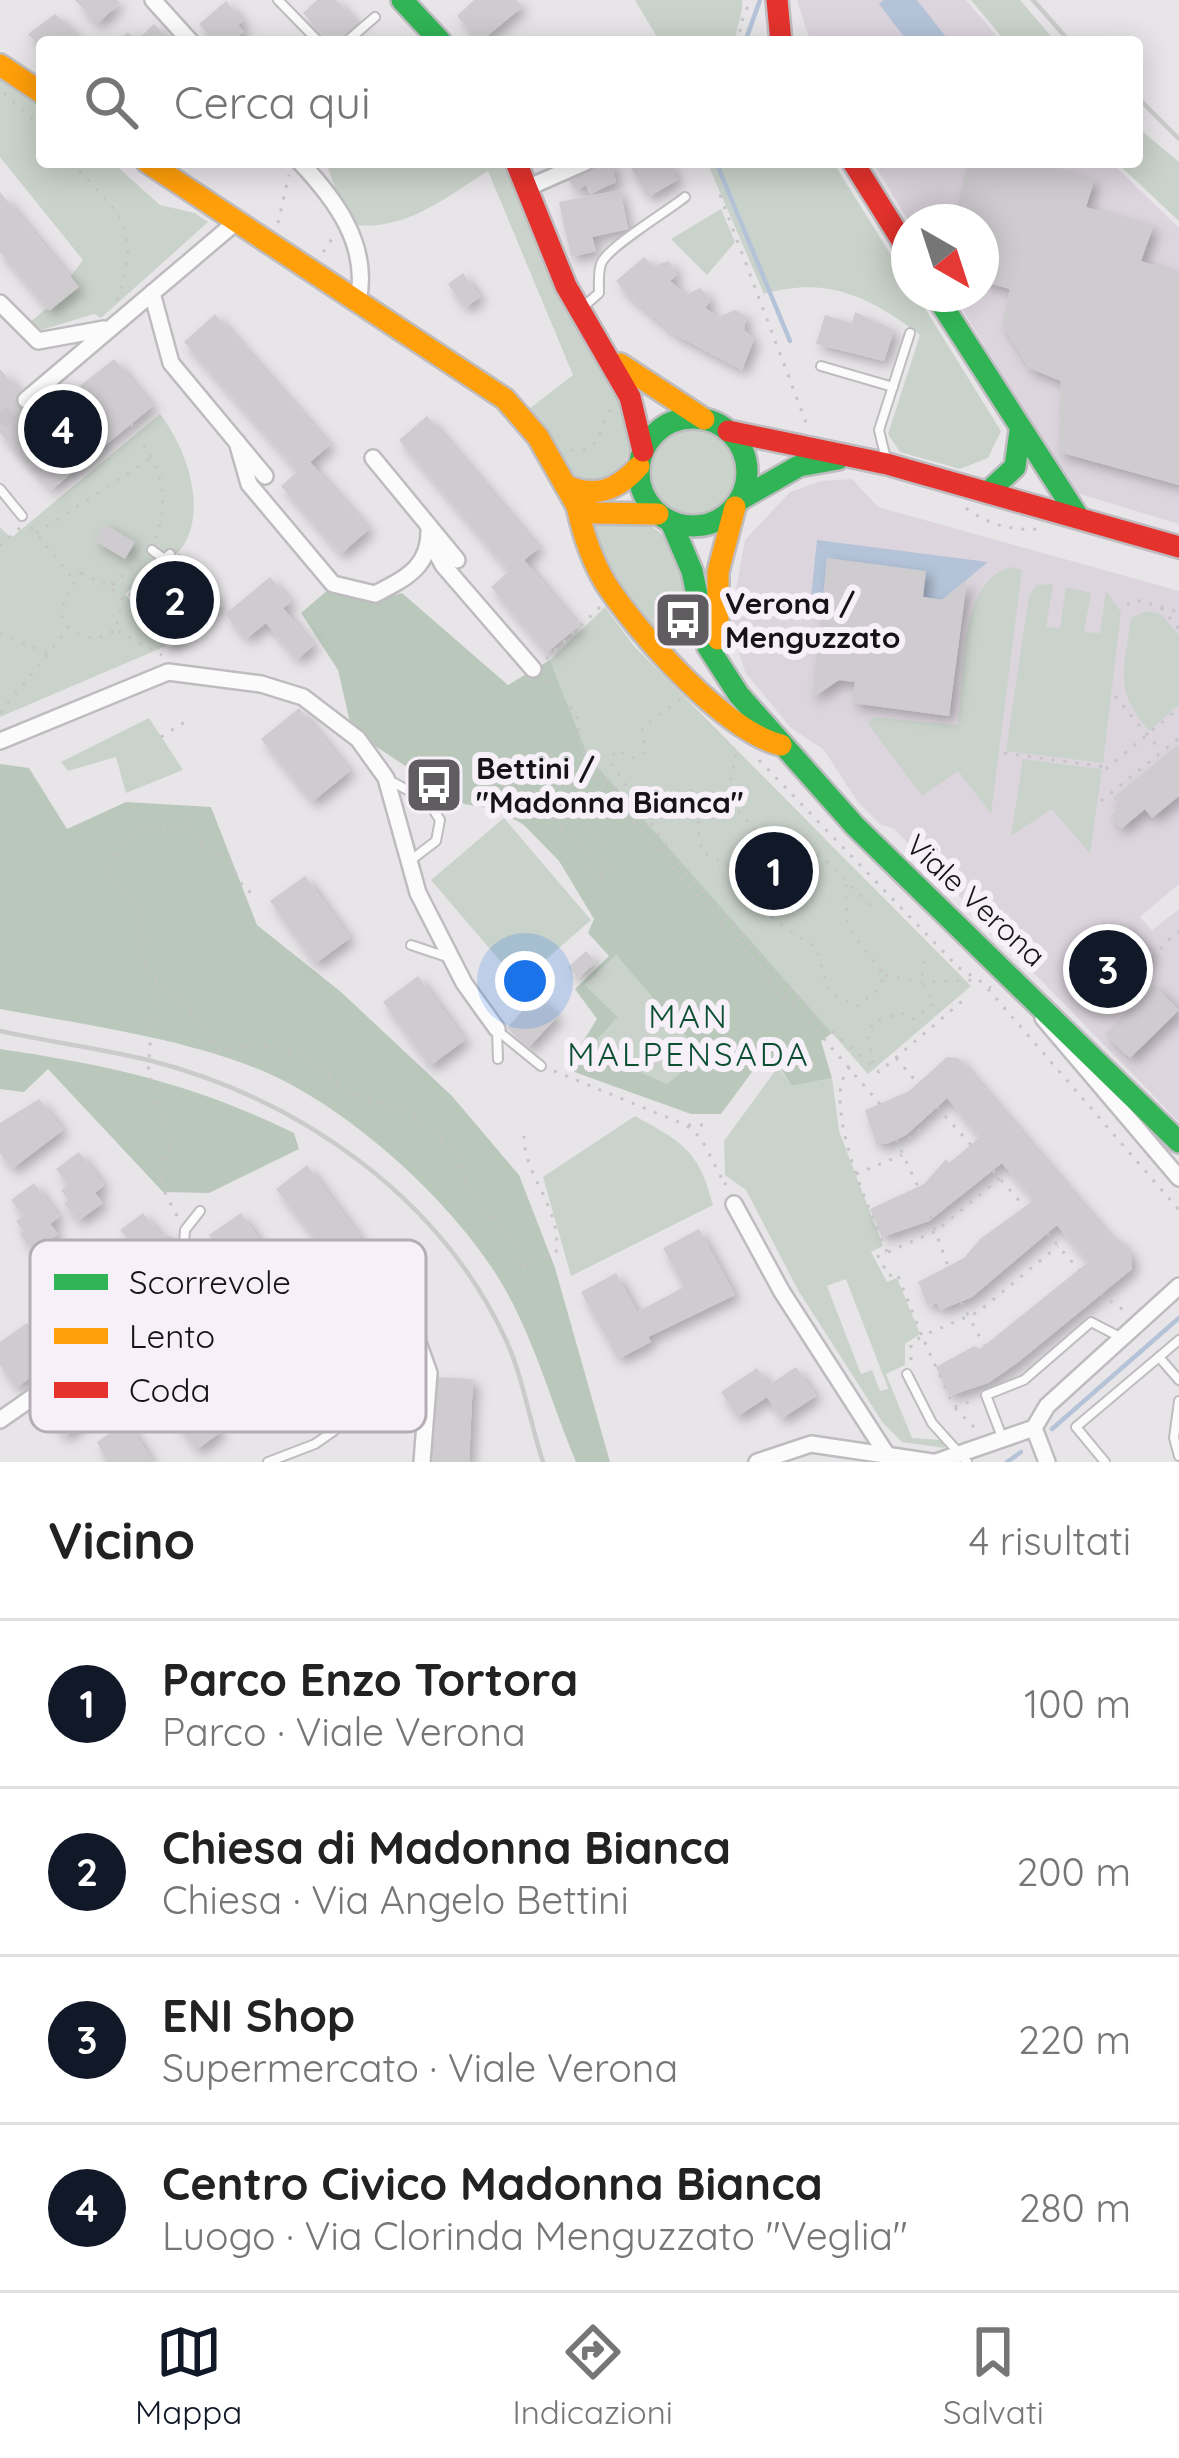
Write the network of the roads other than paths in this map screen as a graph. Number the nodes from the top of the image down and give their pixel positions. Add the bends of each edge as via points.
1 (153, 0) edge
2 (278, 0) edge
3 (402, 0) edge
4 (777, 0) edge
5 (375, 17) dead end
6 (186, 36) edge
7 (313, 36) edge
8 (353, 36) edge
9 (435, 36) edge
10 (780, 36) edge
11 (0, 65) edge
12 (36, 88) edge
13 (156, 168) edge
14 (302, 168) edge
15 (518, 168) edge
16 (576, 168) edge
17 (857, 168) edge
18 (526, 188) junction
19 (685, 197) dead end
20 (236, 222) junction
21 (891, 223) edge
22 (152, 293) junction
23 (358, 301) junction
24 (0, 303) edge
25 (580, 310) junction
26 (946, 312) edge
27 (113, 327) junction
28 (910, 333) dead end
29 (611, 356) junction
30 (821, 366) dead end
31 (892, 387) junction
32 (26, 400) tunnel mouth
33 (704, 419) junction
34 (728, 431) junction
35 (1020, 431) junction
36 (237, 442) junction
37 (851, 457) junction
38 (373, 458) dead end
39 (641, 458) junction
40 (887, 464) junction
41 (265, 476) dead end
42 (565, 484) junction
43 (0, 489) edge
44 (988, 492) junction
45 (738, 503) junction
46 (577, 506) junction
47 (665, 518) junction
48 (1079, 518) junction
49 (25, 519) road end
50 (430, 534) junction
51 (1179, 547) edge
52 (152, 550) road end
53 (170, 554) dead end
54 (457, 560) dead end
55 (539, 674) road end
56 (740, 695) junction
57 (0, 741) edge
58 (781, 745) junction
59 (386, 778) junction
60 (409, 861) junction
61 (411, 945) dead end
62 (451, 958) junction
63 (1026, 989) junction
64 (496, 1030) junction
65 (498, 1059) dead end
66 (541, 1066) road end
67 (1176, 1135) edge
68 (1179, 1178) edge
69 (738, 1198) road end
70 (200, 1211) dead end
71 (184, 1240) edge
72 (1179, 1286) edge
73 (1121, 1338) junction
74 (1179, 1340) edge
75 (1159, 1357) junction
76 (426, 1365) edge
77 (909, 1369) road end
78 (1179, 1380) edge
79 (30, 1399) edge
80 (1179, 1401) edge
81 (426, 1411) edge
82 (0, 1420) edge
83 (1034, 1429) junction
84 (332, 1432) edge
85 (424, 1432) edge
86 (1003, 1440) junction
87 (887, 1455) junction
88 (1179, 1456) edge
89 (966, 1457) edge
90 (268, 1462) edge
91 (422, 1462) edge
92 (757, 1462) edge
93 (934, 1462) edge
94 (1046, 1462) edge
95 (1105, 1462) edge

1 - 6 street
2 - 7 lane
3 - 9 main road
4 - 10 main road
5 - 8 lane
11 - 12 main road
13 - 20 main road
14 - 23 street via 336,200 363,276
15 - 18 main road
16 - 18 street
17 - 21 main road
18 - 25 main road
19 - 25 lane via 609,250 598,293
20 - 22 street
20 - 23 main road
22 - 27 street
22 - 36 street via 171,363
23 - 42 main road via 505,399
24 - 27 street via 38,341
25 - 29 main road
26 - 35 main road
27 - 32 street
28 - 31 lane
29 - 33 main road
29 - 39 main road via 631,397
30 - 31 lane
31 - 40 lane via 879,430
33 - 34 main road
33 - 39 main road via 662,428
34 - 37 main road
34 - 45 main road via 745,456
35 - 44 main road via 1015,467
35 - 48 main road
36 - 41 street
36 - 50 street via 249,484 333,584 374,594 415,573
37 - 40 main road
37 - 45 main road via 799,466
38 - 50 street
39 - 42 main road via 614,489 596,494
39 - 47 main road via 642,492
40 - 44 main road
42 - 46 main road
43 - 49 lane
44 - 48 main road
45 - 47 main road via 706,525
45 - 56 main road, Viale Verona via 718,551 714,597 718,640
46 - 47 main road
46 - 58 main road via 623,613 743,732
47 - 56 main road, Viale Verona via 688,558 708,647
48 - 51 main road
50 - 54 street
50 - 55 street via 443,565
52 - 53 lane via 160,558
56 - 58 main road, Viale Verona
57 - 59 street via 168,672 204,673 303,697 358,739
58 - 63 main road, Viale Verona via 969,941
59 - 60 street
59 - 60 lane via 428,801 440,820 436,841
60 - 62 street
61 - 62 lane
62 - 64 street
63 - 67 main road, Viale Verona
63 - 68 street via 1052,1033
64 - 65 lane
64 - 66 lane
69 - 87 street via 782,1292
70 - 71 lane
72 - 73 street
73 - 83 street via 1047,1406
73 - 86 lane via 1091,1322 1024,1380 986,1395
74 - 75 lane
75 - 78 lane
75 - 95 lane via 1076,1427
76 - 81 street
77 - 89 lane via 932,1423
79 - 82 street
80 - 88 lane
83 - 86 street
83 - 94 street
84 - 90 lane
85 - 91 street
86 - 89 street
87 - 92 street via 811,1444
87 - 93 street
89 - 93 street

